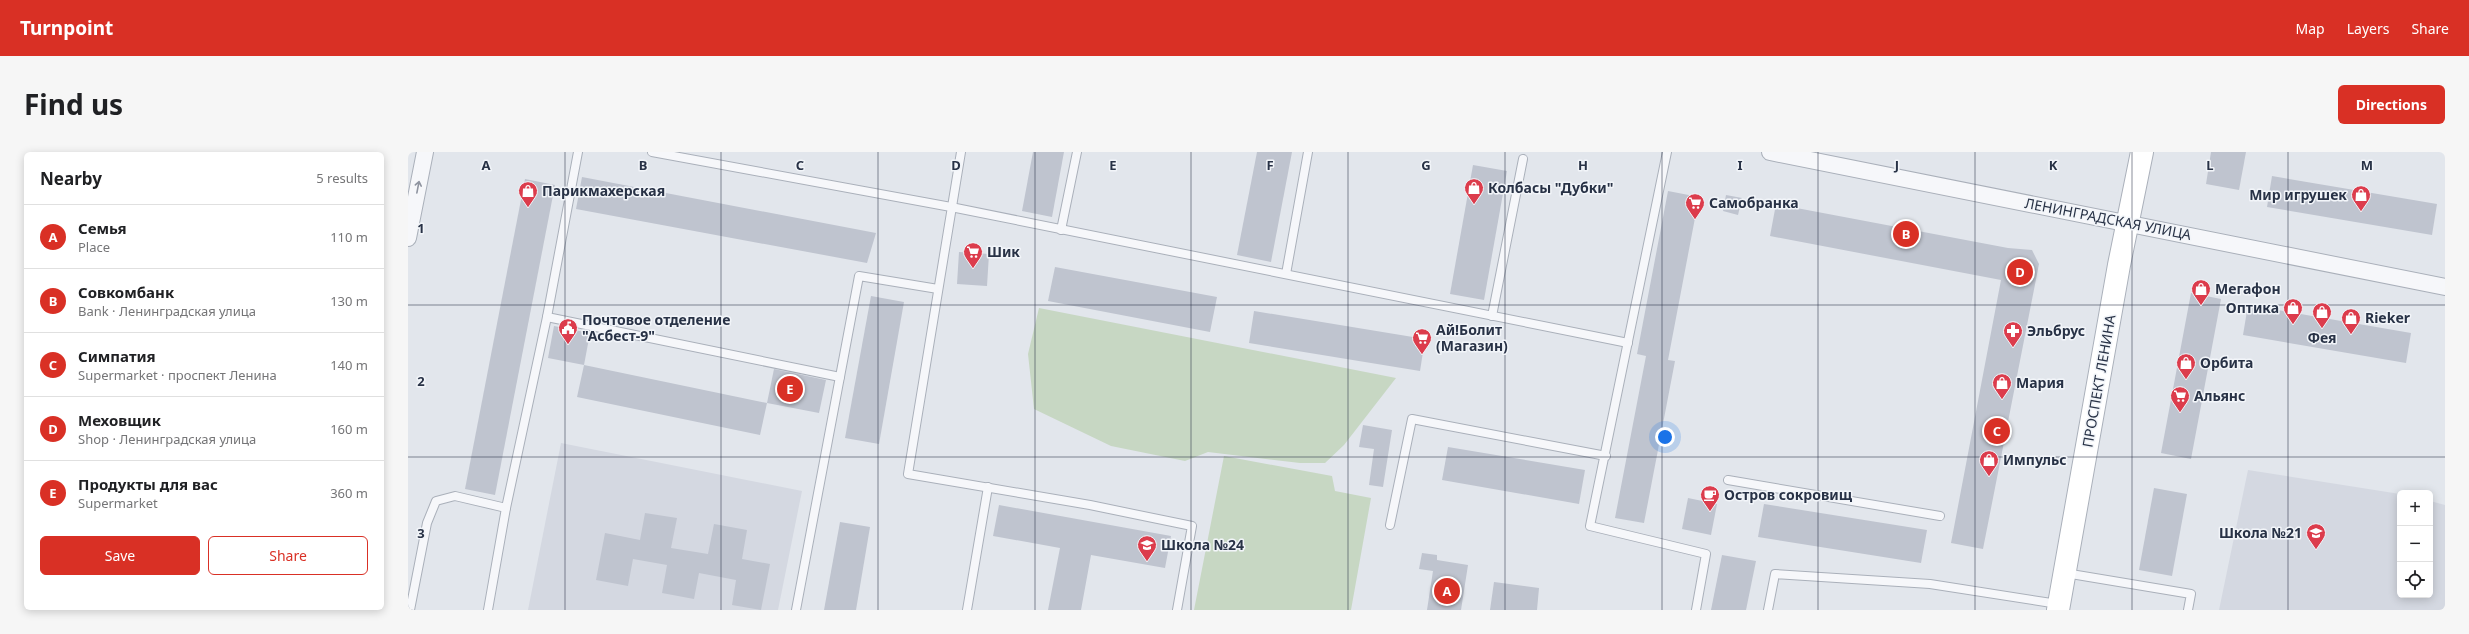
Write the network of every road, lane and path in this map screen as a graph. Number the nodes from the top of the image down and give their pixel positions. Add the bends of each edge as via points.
1 (425, 152) edge
2 (578, 152) edge
3 (652, 152) edge
4 (960, 152) edge
5 (1077, 152) edge
6 (1308, 152) edge
7 (1667, 152) edge
8 (1770, 152) edge
9 (2142, 152) edge
10 (1523, 159) dead end
11 (951, 207) junction
12 (2128, 223) junction
13 (1061, 230) junction
14 (408, 238) edge
15 (1286, 274) junction
16 (2445, 287) edge
17 (938, 289) junction
18 (1492, 316) junction
19 (547, 317) junction
20 (1628, 343) junction
21 (840, 377) junction
22 (1606, 456) junction
23 (1728, 480) dead end
24 (988, 487) junction
25 (506, 508) junction
26 (1940, 516) dead end
27 (1390, 525) dead end
28 (2065, 573) junction
29 (2058, 607) edge
30 (410, 610) edge
31 (488, 610) edge
32 (796, 610) edge
33 (967, 610) edge
34 (1177, 610) edge
35 (1696, 610) edge
36 (1768, 610) edge
37 (2188, 610) edge

14 -> 1 street
2 - 19 lane
3 - 11 lane
4 - 11 lane
5 - 13 lane
6 - 15 lane
7 - 20 lane
8 - 12 street, ЛЕНИНГРАДСКАЯ УЛИЦА
9 - 12 street, ПРОСПЕКТ ЛЕНИНА
10 - 18 lane
11 - 13 lane
11 - 17 lane
12 - 16 street, ЛЕНИНГРАДСКАЯ УЛИЦА
12 - 28 street, ПРОСПЕКТ ЛЕНИНА
13 - 15 lane
15 - 18 lane
17 - 21 lane via 859,276
17 - 24 lane via 908,474
18 - 20 lane
19 - 21 lane
19 - 25 lane
20 - 22 lane
21 - 32 lane
22 - 27 lane via 1412,419
22 - 35 lane via 1590,526 1706,554
23 - 26 lane
24 - 33 lane
24 - 34 lane via 1192,526
25 - 30 lane via 455,496 436,501 427,523
25 - 31 lane
28 - 29 street, ПРОСПЕКТ ЛЕНИНА
28 - 37 lane via 2191,594
29 - 36 lane via 1930,584 1775,574

